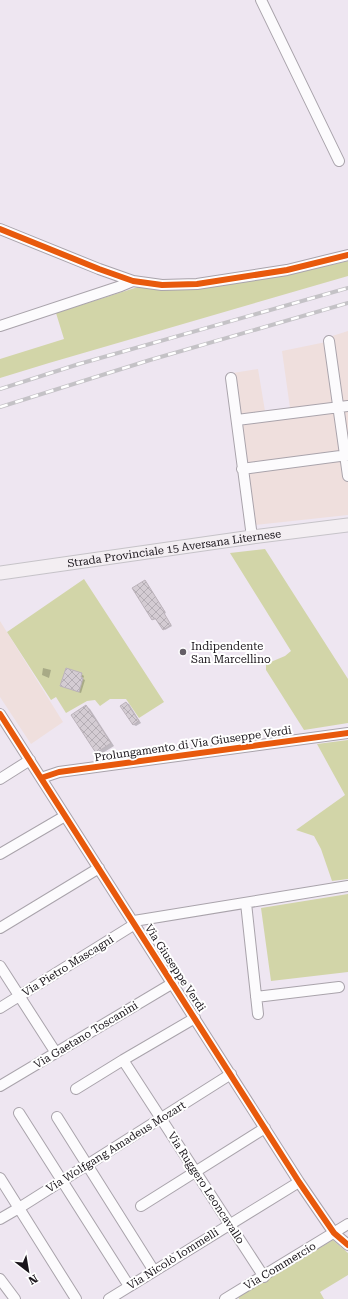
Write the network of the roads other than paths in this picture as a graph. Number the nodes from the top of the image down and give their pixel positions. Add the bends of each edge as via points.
1 (261, 0) edge
2 (339, 161) dead end
3 (0, 229) edge
4 (348, 255) edge
5 (133, 281) junction
6 (0, 326) edge
7 (329, 341) dead end
8 (231, 378) dead end
9 (343, 406) edge
10 (237, 420) junction
11 (346, 455) edge
12 (242, 469) junction
13 (348, 476) edge
14 (348, 525) edge
15 (252, 537) junction
16 (0, 573) edge
17 (0, 714) edge
18 (348, 732) edge
19 (30, 760) junction
20 (41, 778) junction
21 (0, 779) edge
22 (65, 816) junction
23 (0, 854) edge
24 (99, 868) junction
25 (348, 886) edge
26 (246, 904) junction
27 (134, 923) junction
28 (0, 928) edge
29 (0, 966) edge
30 (173, 983) junction
31 (338, 986) dead end
32 (19, 996) junction
33 (256, 997) junction
34 (0, 1008) edge
35 (258, 1014) dead end
36 (195, 1018) junction
37 (56, 1053) junction
38 (123, 1060) junction
39 (231, 1074) junction
40 (0, 1086) edge
41 (76, 1089) dead end
42 (19, 1113) dead end
43 (56, 1117) dead end
44 (161, 1118) junction
45 (266, 1128) junction
46 (87, 1165) junction
47 (196, 1171) junction
48 (0, 1178) edge
49 (62, 1181) junction
50 (299, 1182) junction
51 (141, 1206) dead end
52 (19, 1208) junction
53 (0, 1219) edge
54 (230, 1224) junction
55 (348, 1224) edge
56 (334, 1233) junction
57 (348, 1245) edge
58 (154, 1271) junction
59 (264, 1276) junction
60 (1, 1284) edge
61 (129, 1286) junction
62 (15, 1299) edge
63 (76, 1299) edge
64 (109, 1299) edge
65 (225, 1299) edge

1 - 2 street
3 - 5 street
4 - 5 street via 287,270 197,284 162,285
5 - 6 street
7 - 9 street
8 - 10 street
9 - 10 street
9 - 11 street
10 - 12 street
11 - 12 street
11 - 13 street
12 - 15 street
14 - 15 main road, Strada Provinciale 15 Aversana Liternese
15 - 16 main road, Strada Provinciale 15 Aversana Liternese
17 - 19 street, Via Giuseppe Verdi
18 - 20 street, Prolungamento di Via Giuseppe Verdi via 60,772
19 - 20 street, Via Giuseppe Verdi
19 - 21 street
20 - 22 street, Via Giuseppe Verdi
22 - 23 street
22 - 24 street, Via Giuseppe Verdi
24 - 27 street, Via Giuseppe Verdi
24 - 28 street
25 - 26 street
26 - 27 street
26 - 33 street
27 - 30 street, Via Giuseppe Verdi
27 - 32 street, Via Pietro Mascagni
29 - 32 street
30 - 36 street, Via Giuseppe Verdi
30 - 37 street, Via Gaetano Toscanini
31 - 33 street
32 - 34 street, Via Pietro Mascagni
32 - 37 street
33 - 35 street
36 - 38 street
36 - 39 street, Via Giuseppe Verdi
37 - 40 street, Via Gaetano Toscanini
38 - 41 street
38 - 44 street, Via Ruggero Leoncavallo
39 - 44 street, Via Wolfgang Amadeus Mozart
39 - 45 street, Via Giuseppe Verdi
42 - 49 street
43 - 46 street
44 - 46 street, Via Wolfgang Amadeus Mozart
44 - 47 street, Via Ruggero Leoncavallo
45 - 47 street
45 - 50 street, Via Giuseppe Verdi
46 - 49 street, Via Wolfgang Amadeus Mozart
46 - 58 street
47 - 51 street
47 - 54 street, Via Ruggero Leoncavallo
48 - 52 street
49 - 52 street, Via Wolfgang Amadeus Mozart
49 - 61 street
50 - 54 street, Via Nicolò Iommelli
50 - 56 street, Via Giuseppe Verdi
52 - 53 street, Via Wolfgang Amadeus Mozart
52 - 63 street
54 - 58 street, Via Nicolò Iommelli
54 - 59 street, Via Ruggero Leoncavallo
55 - 56 street, Via Commercio
56 - 57 street, Via Giuseppe Verdi
56 - 59 street, Via Commercio
58 - 61 street, Via Nicolò Iommelli
59 - 65 street, Via Commercio
60 - 62 street
61 - 64 street, Via Nicolò Iommelli

